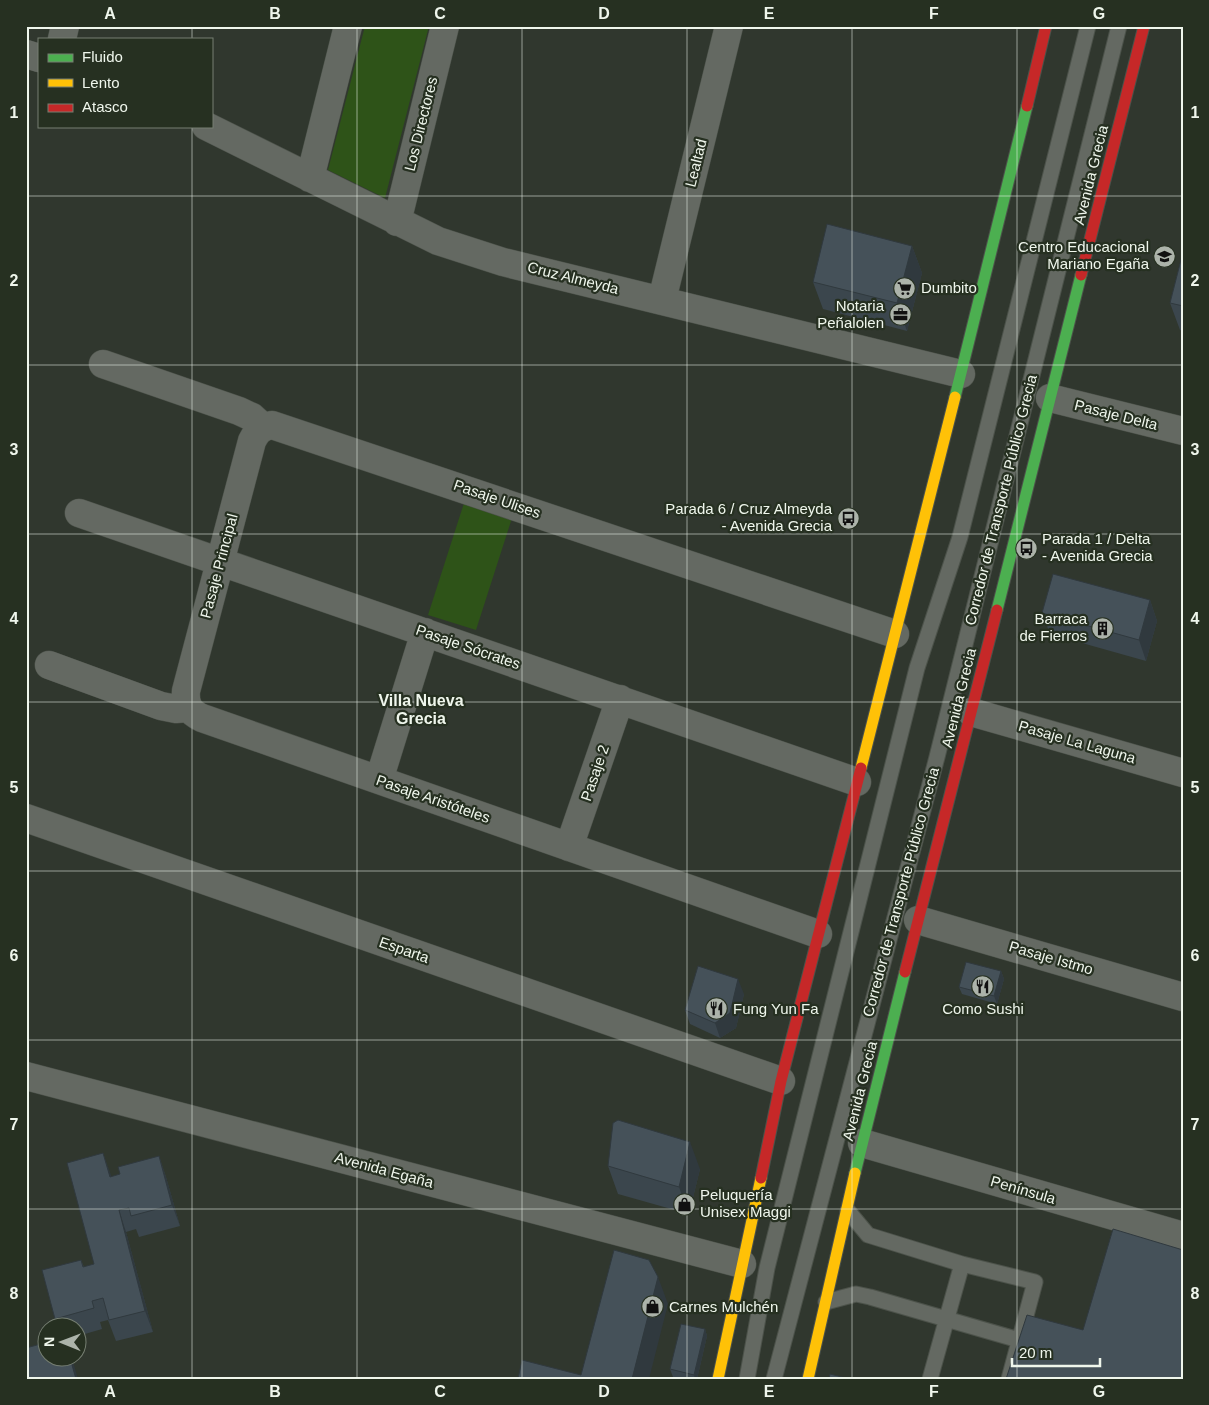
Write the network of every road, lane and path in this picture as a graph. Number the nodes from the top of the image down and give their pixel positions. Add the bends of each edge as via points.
1 (348, 26) edge
2 (445, 26) edge
3 (729, 26) edge
4 (1046, 26) edge
5 (1088, 26) edge
6 (1119, 26) edge
7 (1144, 26) edge
8 (26, 54) edge
9 (38, 58) edge
10 (210, 128) edge
11 (310, 178) junction
12 (397, 222) junction
13 (662, 300) junction
14 (103, 364) dead end
15 (961, 374) junction
16 (1050, 398) junction
17 (263, 427) junction
18 (1183, 431) edge
19 (78, 513) dead end
20 (221, 561) junction
21 (425, 632) junction
22 (895, 634) junction
23 (49, 665) dead end
24 (620, 699) junction
25 (188, 708) junction
26 (971, 712) junction
27 (1183, 773) edge
28 (379, 780) junction
29 (858, 782) junction
30 (26, 818) edge
31 (569, 847) junction
32 (918, 920) junction
33 (818, 934) junction
34 (1183, 997) edge
35 (26, 1076) edge
36 (781, 1081) junction
37 (862, 1143) junction
38 (848, 1211) junction
39 (1183, 1236) edge
40 (742, 1264) junction
41 (962, 1264) junction
42 (826, 1302) junction
43 (947, 1320) junction
44 (1019, 1340) junction
45 (718, 1379) edge
46 (747, 1379) edge
47 (774, 1379) edge
48 (808, 1379) edge
49 (930, 1379) edge
50 (1009, 1379) edge

1 - 11 street
2 - 12 street, Los Directores
3 - 13 street, Lealtad
4 - 15 main road
5 - 46 lane, Corredor de Transporte Público Grecia via 960,537 915,678 767,1268
6 - 47 lane, Corredor de Transporte Público Grecia via 937,756
7 - 16 main road, Avenida Grecia
8 - 9 street
10 - 11 street, Cruz Almeyda
11 - 12 street, Cruz Almeyda
12 - 13 street, Cruz Almeyda via 438,241 503,262
13 - 15 street, Cruz Almeyda
14 - 17 street via 239,411
15 - 22 main road
16 - 18 street, Pasaje Delta
16 - 26 main road, Avenida Grecia
17 - 20 street, Pasaje Principal via 252,441
17 - 22 street, Pasaje Ulises via 280,426
19 - 20 street, Pasaje Sócrates
20 - 21 street, Pasaje Sócrates
20 - 25 street, Pasaje Principal via 186,691
21 - 24 street, Pasaje Sócrates
21 - 28 street
22 - 29 main road
23 - 25 street, Pasaje Aristóteles via 161,706
24 - 29 street, Pasaje Sócrates
24 - 31 street, Pasaje 2
25 - 28 street, Pasaje Aristóteles via 202,718
26 - 27 street, Pasaje La Laguna
26 - 32 main road, Avenida Grecia
28 - 31 street, Pasaje Aristóteles
29 - 33 main road
30 - 36 street, Esparta
31 - 33 street, Pasaje Aristóteles
32 - 34 street, Pasaje Istmo
32 - 37 main road, Avenida Grecia
33 - 36 main road
35 - 40 street, Avenida Egaña
36 - 40 main road
37 - 38 main road, Avenida Grecia
37 - 39 street, Península
38 - 41 lane via 868,1235
38 - 42 main road, Avenida Grecia
40 - 45 main road
41 - 43 lane
41 - 44 lane via 1034,1282
42 - 43 lane via 856,1294
42 - 48 main road, Avenida Grecia
43 - 44 lane
43 - 49 lane
44 - 50 lane

